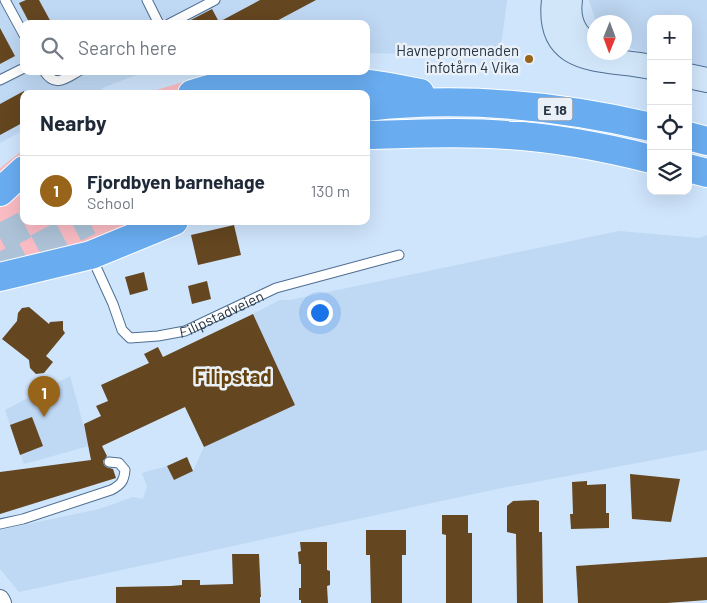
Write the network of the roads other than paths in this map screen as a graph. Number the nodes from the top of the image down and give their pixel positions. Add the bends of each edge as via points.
1 (5, 0) edge
2 (147, 0) edge
3 (215, 0) edge
4 (554, 0) edge
5 (570, 0) edge
6 (157, 20) edge
7 (177, 20) edge
8 (20, 28) edge
9 (587, 43) edge
10 (630, 60) edge
11 (643, 65) edge
12 (20, 70) edge
13 (46, 75) edge
14 (71, 75) edge
15 (692, 77) edge
16 (0, 80) edge
17 (707, 80) edge
18 (209, 90) edge
19 (458, 102) junction
20 (370, 107) edge
21 (647, 126) edge
22 (435, 133) junction
23 (370, 135) edge
24 (692, 137) edge
25 (707, 141) edge
26 (370, 152) edge
27 (647, 157) edge
28 (692, 169) edge
29 (707, 173) edge
30 (20, 174) edge
31 (0, 192) edge
32 (164, 225) edge
33 (91, 255) junction
34 (399, 255) dead end
35 (0, 277) edge
36 (109, 462) dead end
37 (0, 524) edge
38 (0, 600) edge
39 (2, 603) edge

1 - 8 lane
2 - 6 lane
3 - 7 lane
4 - 11 street via 554,25 567,48 594,60
5 - 9 street via 569,12 574,29 578,37
10 - 11 street
12 - 16 lane
13 - 14 lane via 55,81
15 - 17 street
18 - 19 highway via 239,83 359,82
19 - 20 highway, E 18
19 - 21 highway, E 18 via 551,108
22 - 23 highway, E 18
22 - 26 highway
22 - 27 highway, E 18 via 532,137
24 - 25 highway
28 - 29 highway
30 - 31 highway
32 - 33 highway
33 - 34 lane, Filipstadveien via 122,330 130,338 185,331 276,288
33 - 35 highway
36 - 37 lane via 120,464 125,470 120,485
38 - 39 street

